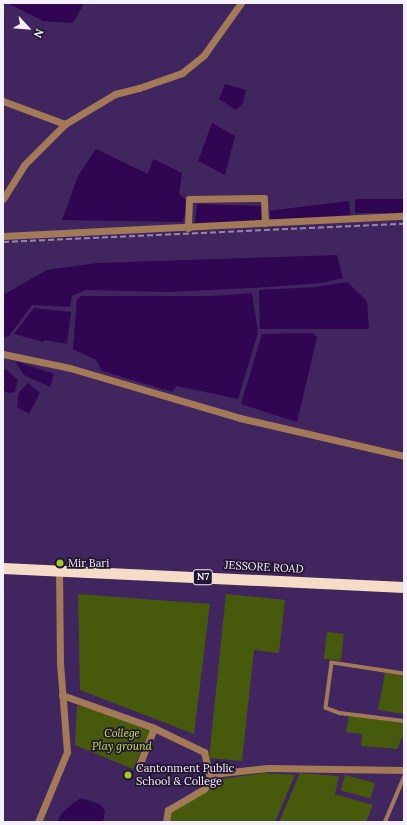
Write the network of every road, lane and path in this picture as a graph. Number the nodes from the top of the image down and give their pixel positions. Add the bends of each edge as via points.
1 (241, 3) edge
2 (3, 101) edge
3 (64, 124) junction
4 (3, 199) edge
5 (404, 216) edge
6 (266, 223) junction
7 (188, 228) junction
8 (3, 236) edge
9 (3, 354) edge
10 (404, 456) edge
11 (3, 568) edge
12 (59, 571) junction
13 (404, 587) edge
14 (404, 674) edge
15 (62, 696) junction
16 (404, 721) edge
17 (154, 728) junction
18 (138, 768) dead end
19 (404, 770) edge
20 (404, 777) edge
21 (210, 779) junction
22 (38, 822) edge
23 (166, 822) edge
24 (385, 822) edge

1 - 3 street via 204,55 182,73 115,94
2 - 3 street
3 - 4 street via 24,165
5 - 6 street
6 - 7 street
6 - 7 street via 264,198 189,199
7 - 8 street
9 - 10 street via 70,368 240,418
11 - 12 highway, JESSORE ROAD / N7
12 - 13 highway, JESSORE ROAD / N7
12 - 15 street
14 - 16 lane via 332,663 326,708 340,713
15 - 17 street
15 - 22 street via 67,752
17 - 18 street
17 - 21 street via 204,752
19 - 21 street via 268,768 221,773
20 - 24 lane
21 - 23 street via 204,789 168,810

